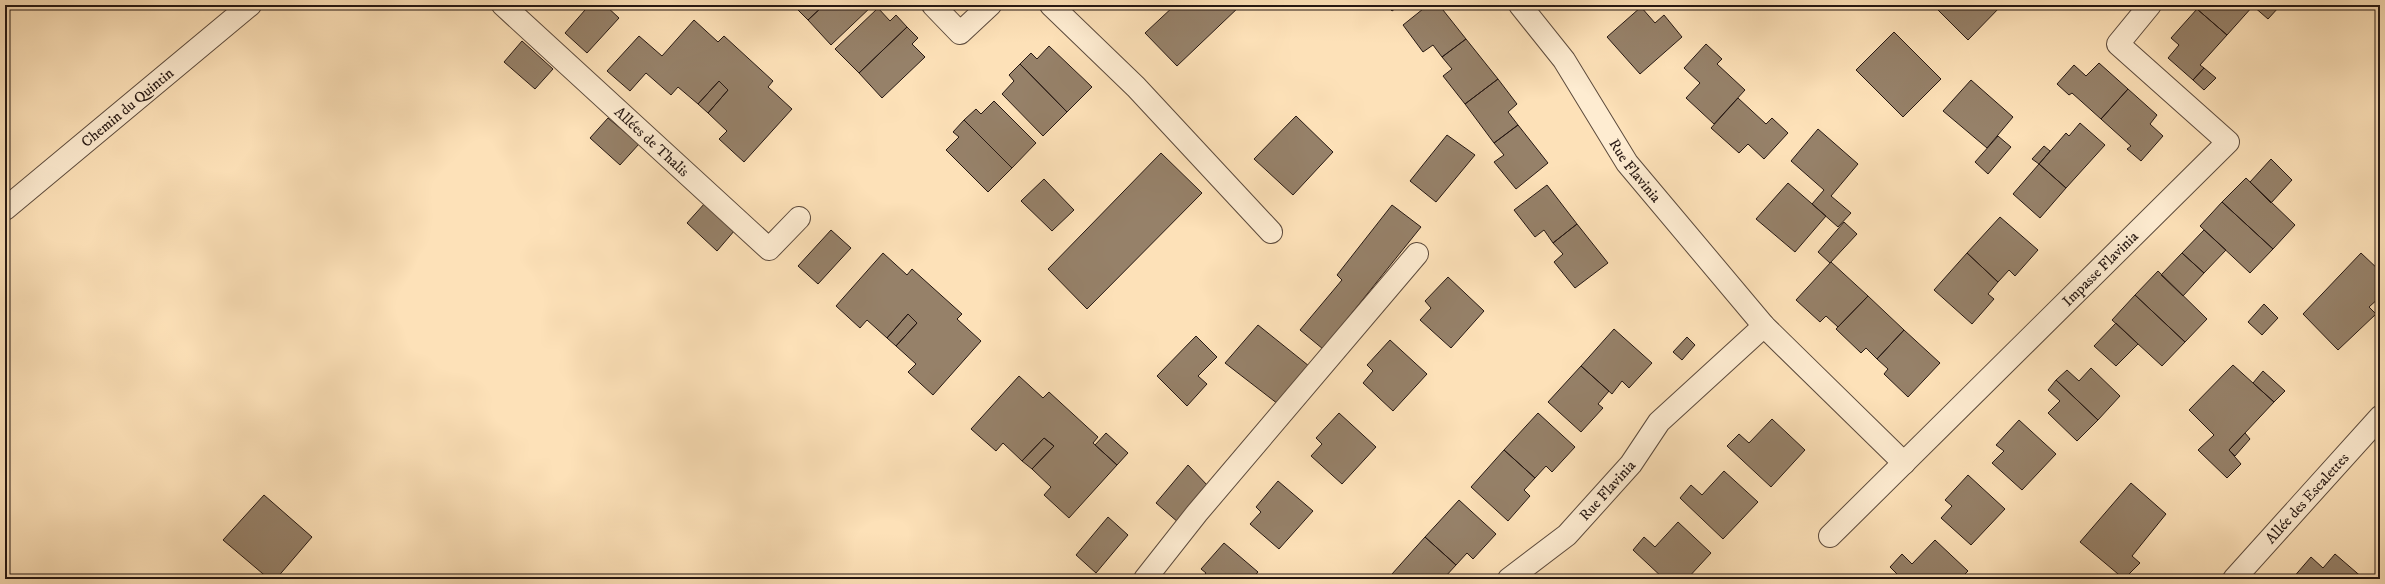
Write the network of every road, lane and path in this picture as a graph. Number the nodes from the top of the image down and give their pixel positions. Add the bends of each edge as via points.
1 (250, 5) edge
2 (503, 5) edge
3 (933, 5) edge
4 (990, 5) edge
5 (1051, 5) edge
6 (1520, 5) edge
7 (2150, 5) edge
8 (5, 209) edge
9 (799, 218) dead end
10 (1271, 232) dead end
11 (1417, 254) dead end
12 (1764, 326) junction
13 (2380, 418) edge
14 (1904, 462) junction
15 (1830, 536) dead end
16 (1145, 579) edge
17 (1509, 579) edge
18 (2234, 579) edge

1 - 8 street, Chemin du Quintin
2 - 9 street, Allées de Thalis via 769,248
3 - 4 street via 960,33
5 - 10 street via 1136,87
6 - 12 street, Rue Flavinia via 1564,60 1627,163
7 - 14 street, Impasse Flavinia via 2118,44 2228,142
11 - 16 street via 1215,491
12 - 14 street, Rue Flavinia
12 - 17 street, Rue Flavinia via 1659,422 1631,464 1567,535
13 - 18 street, Allée des Escalettes
14 - 15 street, Impasse Flavinia

